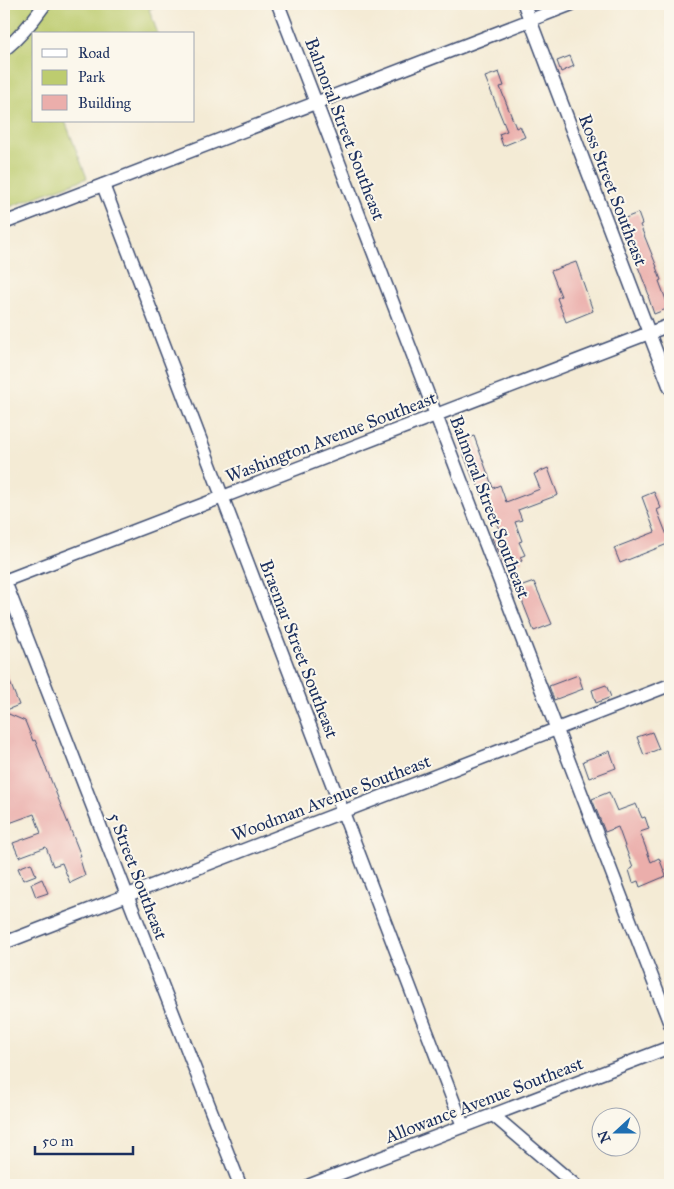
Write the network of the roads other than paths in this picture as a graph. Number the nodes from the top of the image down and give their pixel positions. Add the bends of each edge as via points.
1 (45, 4) edge
2 (278, 4) edge
3 (524, 4) edge
4 (572, 4) edge
5 (530, 20) junction
6 (4, 50) edge
7 (316, 103) junction
8 (103, 185) junction
9 (4, 223) edge
10 (670, 325) edge
11 (649, 333) junction
12 (670, 388) edge
13 (436, 415) junction
14 (223, 497) junction
15 (4, 580) edge
16 (670, 685) edge
17 (557, 729) junction
18 (343, 812) junction
19 (127, 895) junction
20 (4, 943) edge
21 (670, 1024) edge
22 (670, 1047) edge
23 (493, 1115) junction
24 (463, 1126) junction
25 (325, 1182) edge
26 (240, 1185) edge
27 (310, 1185) edge
28 (574, 1185) edge

1 - 6 street
2 - 7 street, Balmoral Street Southeast
3 - 5 street, Ross Street Southeast
4 - 5 street
5 - 7 street
5 - 11 street, Ross Street Southeast
7 - 8 street
7 - 13 street, Balmoral Street Southeast
8 - 9 street
8 - 14 street, Braemar Street Southeast
10 - 11 street, Washington Avenue Southeast
11 - 12 street, Ross Street Southeast
11 - 13 street, Washington Avenue Southeast
13 - 14 street, Washington Avenue Southeast
13 - 17 street, Balmoral Street Southeast
14 - 15 street, Washington Avenue Southeast
14 - 18 street, Braemar Street Southeast
15 - 19 street, 5 Street Southeast
16 - 17 street, Woodman Avenue Southeast
17 - 18 street, Woodman Avenue Southeast
17 - 21 street, Balmoral Street Southeast
18 - 19 street, Woodman Avenue Southeast
18 - 24 street, Braemar Street Southeast
19 - 20 street, Woodman Avenue Southeast
19 - 26 street, 5 Street Southeast
22 - 23 street, Allowance Avenue Southeast
23 - 24 street, Allowance Avenue Southeast
23 - 28 street
24 - 25 street, Allowance Avenue Southeast
25 - 27 street, Allowance Avenue Southeast

